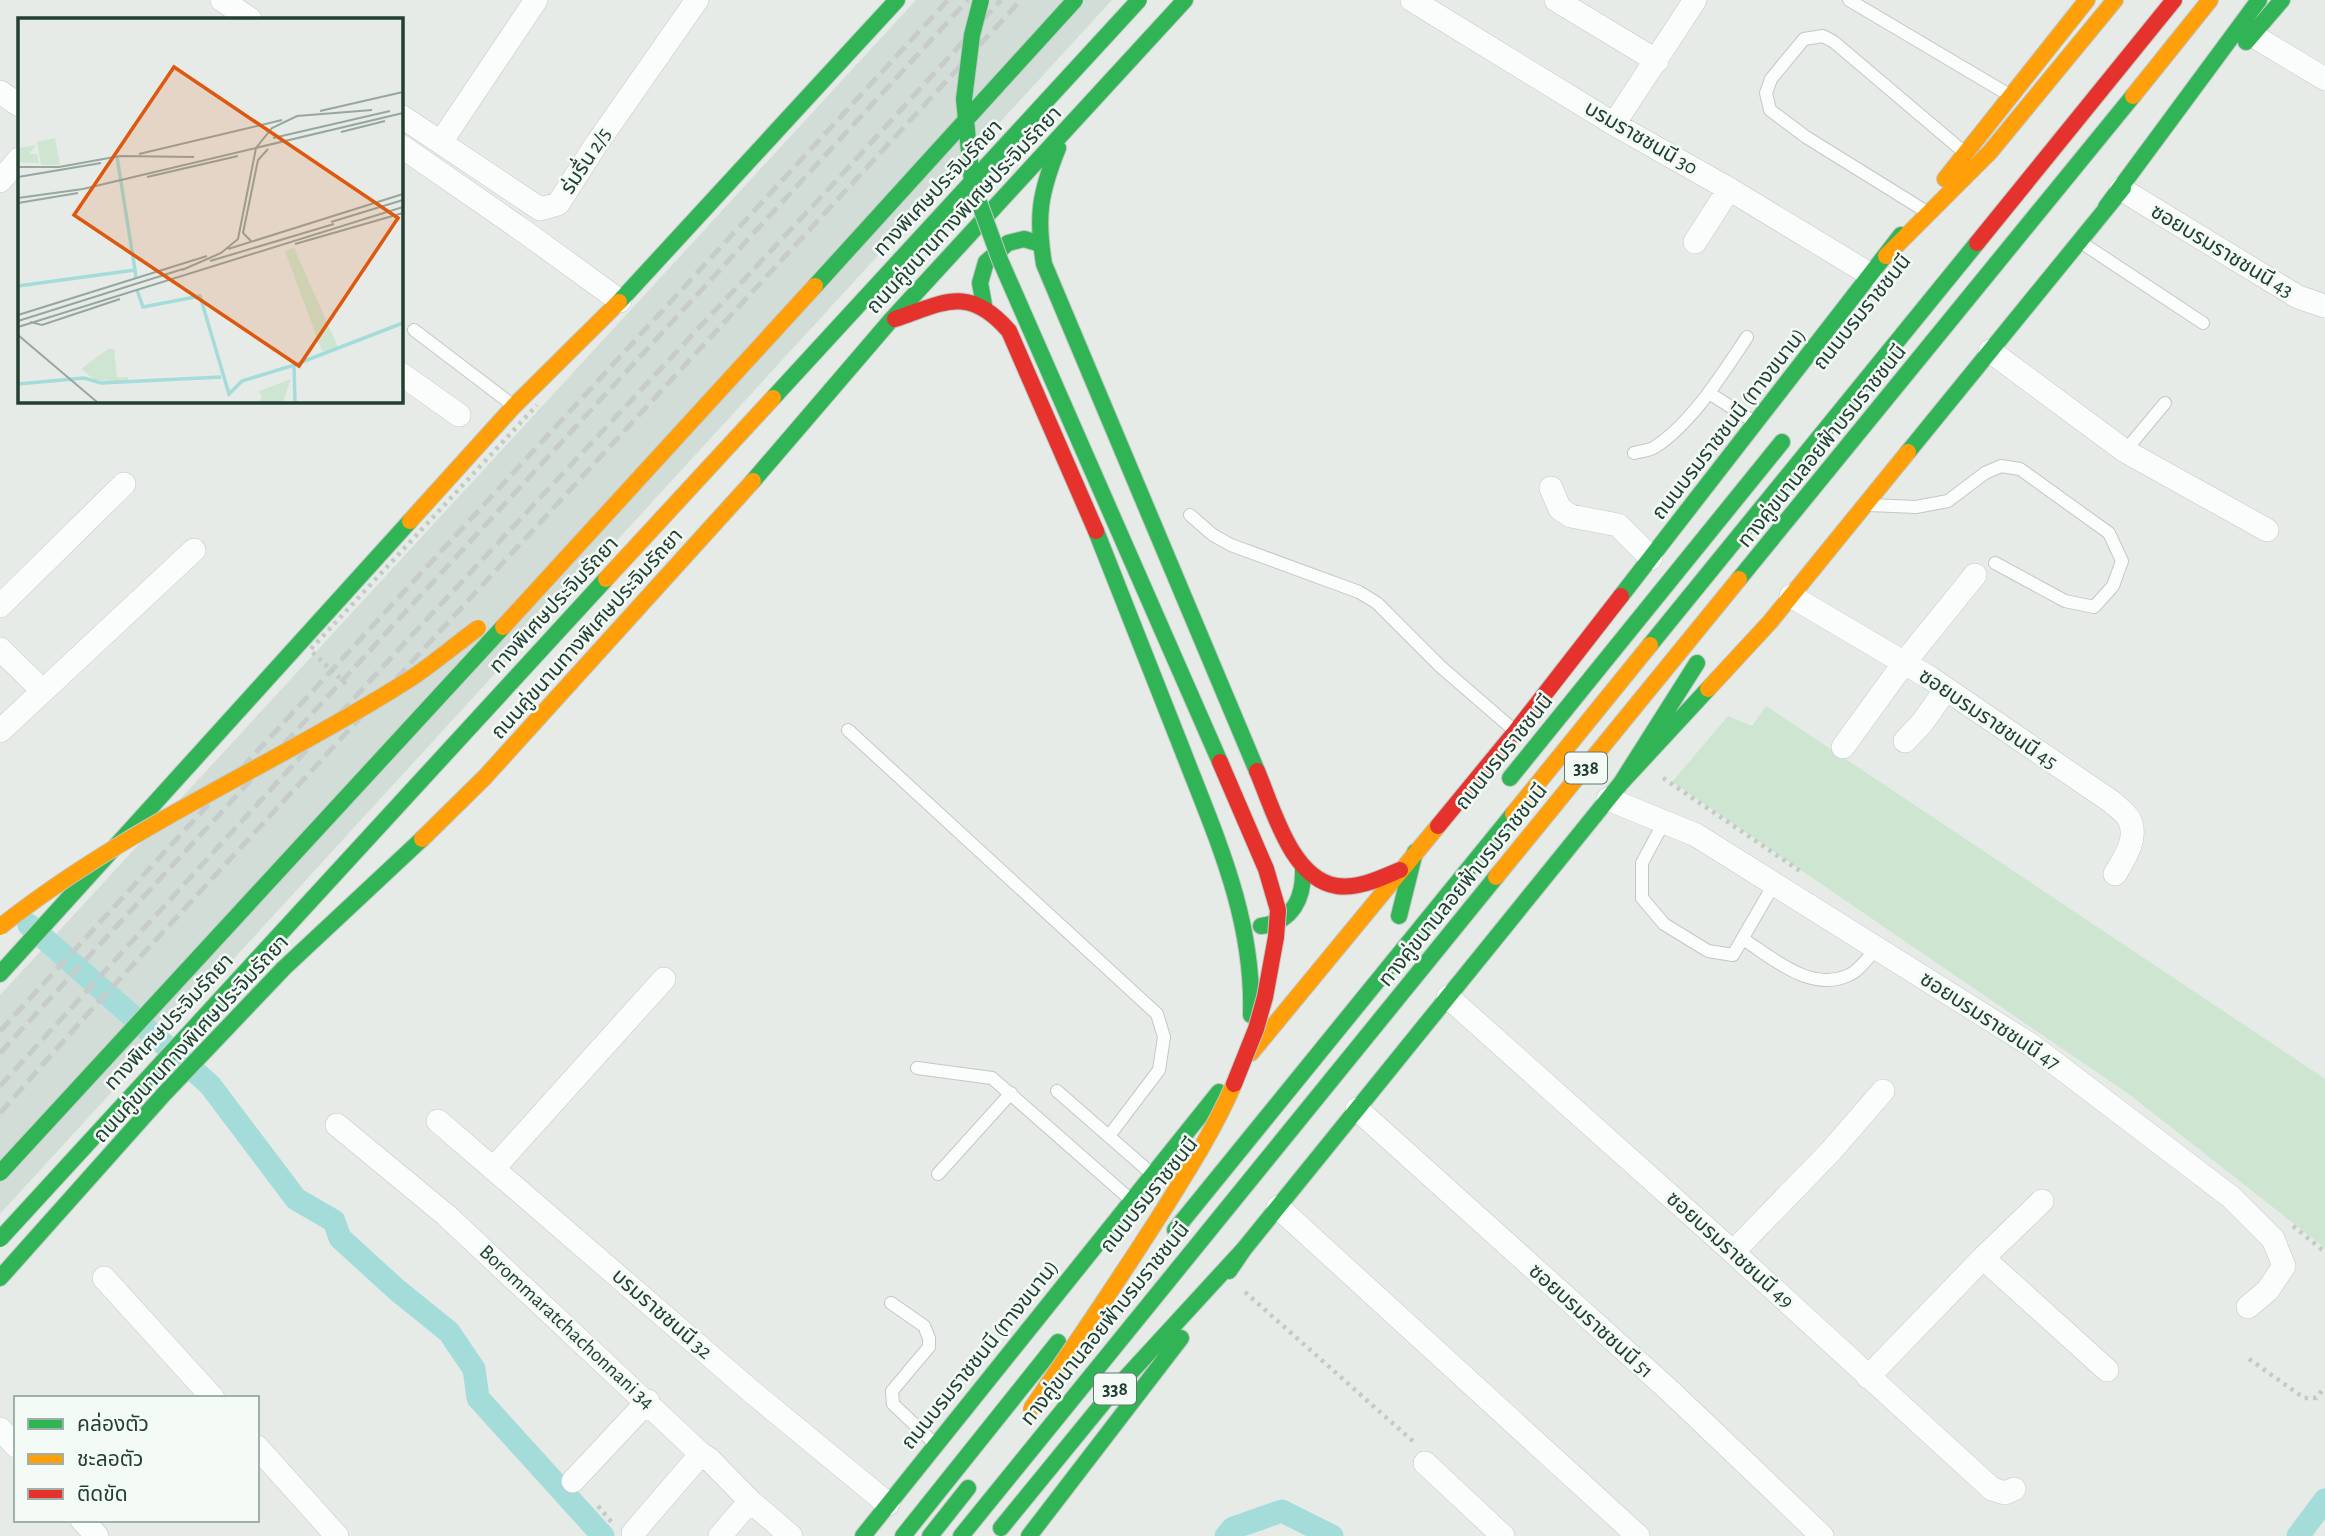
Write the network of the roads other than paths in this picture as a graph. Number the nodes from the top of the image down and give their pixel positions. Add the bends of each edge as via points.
1 (222, 0) edge
2 (536, 0) edge
3 (697, 0) edge
4 (897, 0) edge
5 (981, 0) edge
6 (1075, 0) edge
7 (1139, 0) edge
8 (1185, 0) edge
9 (1412, 0) edge
10 (1556, 0) edge
11 (1695, 0) edge
12 (1849, 0) edge
13 (2087, 0) edge
14 (2115, 0) edge
15 (2174, 0) edge
16 (2210, 0) edge
17 (2225, 0) edge
18 (2259, 0) edge
19 (2282, 0) edge
20 (249, 11) edge
21 (2252, 35) junction
22 (1657, 61) junction
23 (2325, 79) edge
24 (0, 92) edge
25 (2011, 96) junction
26 (18, 104) edge
27 (402, 117) edge
28 (1614, 124) junction
29 (1065, 131) junction
30 (441, 142) junction
31 (402, 147) edge
32 (1965, 153) junction
33 (18, 160) edge
34 (0, 181) edge
35 (1729, 189) junction
36 (2114, 198) junction
37 (1922, 209) junction
38 (2079, 241) junction
39 (1695, 242) dead end
40 (1041, 244) junction
41 (1886, 256) junction
42 (1871, 275) junction
43 (620, 301) junction
44 (984, 305) junction
45 (2325, 306) edge
46 (891, 320) junction
47 (2203, 323) dead end
48 (414, 330) dead end
49 (1747, 337) dead end
50 (1990, 351) junction
51 (402, 374) edge
52 (1709, 393) junction
53 (2165, 403) dead end
54 (514, 406) junction
55 (459, 415) dead end
56 (1757, 423) junction
57 (1794, 429) dead end
58 (2125, 451) junction
59 (1634, 453) dead end
60 (124, 484) dead end
61 (1551, 488) dead end
62 (1866, 505) junction
63 (1190, 515) dead end
64 (2267, 530) dead end
65 (575, 549) junction
66 (194, 550) dead end
67 (1651, 558) junction
68 (1995, 563) dead end
69 (1975, 575) dead end
70 (1791, 596) junction
71 (0, 606) edge
72 (1724, 622) dead end
73 (1709, 645) dead end
74 (0, 649) edge
75 (1904, 663) junction
76 (1946, 689) junction
77 (43, 691) junction
78 (848, 730) dead end
79 (0, 731) edge
80 (1516, 731) junction
81 (1905, 741) dead end
82 (1843, 747) dead end
83 (1500, 790) dead end
84 (1614, 791) junction
85 (1664, 821) junction
86 (1415, 852) junction
87 (1303, 869) junction
88 (1400, 870) junction
89 (2115, 874) dead end
90 (1774, 884) junction
91 (1424, 885) dead end
92 (1244, 919) junction
93 (0, 927) edge
94 (1743, 939) junction
95 (1877, 948) junction
96 (0, 974) edge
97 (664, 979) dead end
98 (1448, 997) junction
99 (1248, 1056) junction
100 (918, 1068) dead end
101 (1058, 1091) dead end
102 (1883, 1091) dead end
103 (1011, 1093) junction
104 (1357, 1109) junction
105 (438, 1121) dead end
106 (1234, 1123) dead end
107 (337, 1125) dead end
108 (1109, 1136) junction
109 (494, 1169) junction
110 (0, 1173) edge
111 (938, 1174) dead end
112 (1153, 1175) junction
113 (1131, 1200) junction
114 (2042, 1201) dead end
115 (1278, 1207) junction
116 (0, 1239) edge
117 (1163, 1245) dead end
118 (1244, 1249) junction
119 (1733, 1252) junction
120 (1983, 1258) junction
121 (1146, 1266) dead end
122 (0, 1278) edge
123 (104, 1279) dead end
124 (891, 1303) dead end
125 (2248, 1307) dead end
126 (2107, 1370) dead end
127 (1868, 1377) junction
128 (211, 1396) edge
129 (648, 1401) junction
130 (0, 1429) edge
131 (14, 1444) edge
132 (935, 1444) junction
133 (259, 1449) edge
134 (1420, 1453) road end
135 (701, 1454) junction
136 (981, 1472) dead end
137 (573, 1481) dead end
138 (2014, 1489) dead end
139 (750, 1501) junction
140 (888, 1504) junction
141 (84, 1522) edge
142 (624, 1530) road end
143 (97, 1536) edge
144 (337, 1536) edge
145 (720, 1536) edge
146 (791, 1536) edge
147 (863, 1536) edge
148 (903, 1536) edge
149 (930, 1536) edge
150 (961, 1536) edge
151 (994, 1536) edge
152 (1029, 1536) edge
153 (1503, 1536) edge
154 (1638, 1536) edge
155 (1822, 1536) edge

1 - 20 street
2 - 30 street
3 - 30 street, ร่มรื่น 2/5 via 558,204 540,209
4 - 43 main road
5 - 121 main road, ทางคู่ขนานลอยฟ้าบรมราชชนนี / 338, bridge via 964,99 972,183 1000,260 1250,830 1274,894 1278,922 1267,997 1228,1101 1133,1259 1027,1414
6 - 65 main road, ทางพิเศษประจิมรัถยา, bridge
7 - 116 main road, ทางพิเศษประจิมรัถยา, bridge
8 - 29 main road, ถนนคู่ขนานทางพิเศษประจิมรัถยา
9 - 28 street, บรมราชชนนี 30
10 - 22 street
11 - 22 street
12 - 25 lane
13 - 25 main road, ถนนบรมราชชนนี (ทางขนาน)
14 - 41 main road via 1990,152
15 - 117 main road, ทางคู่ขนานลอยฟ้าบรมราชชนนี / 338
16 - 150 main road, ทางคู่ขนานลอยฟ้าบรมราชชนนี / 338
17 - 72 main road via 1738,599
18 - 36 main road
19 - 21 main road, 338
21 - 23 street
21 - 36 main road, 338
22 - 28 street
24 - 26 street
25 - 32 main road, ถนนบรมราชชนนี (ทางขนาน)
27 - 30 street, ร่มรื่น 2/5
28 - 35 street, บรมราชชนนี 30
29 - 40 main road via 1038,203
29 - 46 main road, ถนนคู่ขนานทางพิเศษประจิมรัถยา
31 - 43 street
32 - 37 main road, ถนนบรมราชชนนี (ทางขนาน)
32 - 37 lane via 1823,36 1804,39 1771,79 1766,93 1770,110
33 - 34 street
35 - 39 street
35 - 42 street, บรมราชชนนี 30
36 - 38 main road, 338
36 - 45 street, ซอยบรมราชชนนี 43 via 2298,298
37 - 41 main road, ถนนบรมราชชนนี (ทางขนาน)
38 - 47 lane
38 - 50 main road, 338
40 - 44 main road via 1008,243 986,262 980,283
40 - 87 main road via 1044,264 1290,849
41 - 42 main road, ถนนบรมราชชนนี (ทางขนาน)
42 - 56 main road, ถนนบรมราชชนนี (ทางขนาน)
43 - 54 main road
44 - 46 main road via 950,301
44 - 92 main road via 1009,331 1086,505 1230,872
46 - 122 main road, ถนนคู่ขนานทางพิเศษประจิมรัถยา via 737,500 485,777 229,1025
48 - 54 lane
49 - 52 lane
50 - 58 street
50 - 62 main road, 338
51 - 55 street
52 - 56 lane
52 - 59 lane via 1653,449
53 - 58 lane
54 - 96 main road
56 - 67 main road, ถนนบรมราชชนนี (ทางขนาน)
57 - 83 main road, ถนนบรมราชชนนี
58 - 64 street
60 - 71 street
61 - 67 street via 1560,509 1572,516 1618,525
62 - 68 lane via 1916,507 1948,501 1993,469 2020,468 2109,533 2122,561 2113,586 2094,607 2065,601
62 - 70 main road, 338
63 - 80 lane via 1231,545 1359,592 1377,603 1441,667
65 - 93 main road, bridge via 411,678 92,860
65 - 110 main road, ทางพิเศษประจิมรัถยา, bridge
66 - 77 street
67 - 80 main road, ถนนบรมราชชนนี (ทางขนาน)
69 - 75 street
70 - 75 street, ซอยบรมราชชนนี 45
70 - 84 main road, 338
73 - 84 main road, 338
74 - 77 street
75 - 76 street, ซอยบรมราชชนนี 45
75 - 82 street
76 - 81 street
76 - 89 street, ซอยบรมราชชนนี 45 via 2112,802 2129,820 2130,849
77 - 79 street
78 - 108 lane via 1157,1014 1164,1037 1159,1070
80 - 86 main road, ถนนบรมราชชนนี (ทางขนาน)
84 - 85 street, ซอยบรมราชชนนี 47
84 - 98 main road, 338
85 - 90 street, ซอยบรมราชชนนี 47 via 1696,835
85 - 94 lane via 1642,863 1642,898 1664,924 1708,951 1733,955
86 - 88 main road, ถนนบรมราชชนนี (ทางขนาน)
86 - 91 main road via 1395,922
87 - 88 main road via 1325,883 1345,888
87 - 92 main road via 1303,890 1294,912 1274,926 1256,926
88 - 99 main road, ถนนบรมราชชนนี
90 - 94 lane
90 - 95 street, ซอยบรมราชชนนี 47
92 - 99 main road via 1252,995
94 - 95 lane via 1799,975 1823,980 1850,975
95 - 125 street, ซอยบรมราชชนนี 47 via 2031,1045 2231,1197 2273,1239 2284,1266 2268,1290
97 - 109 street
98 - 104 main road, 338
98 - 119 street, ซอยบรมราชชนนี 49
99 - 112 main road, ถนนบรมราชชนนี
100 - 103 lane via 992,1078
101 - 108 lane
102 - 119 street
103 - 111 lane
103 - 113 lane
104 - 115 main road, 338
104 - 155 street, ซอยบรมราชชนนี 51 via 1670,1391
105 - 109 street, บรมราชชนนี 32
106 - 148 main road, ถนนบรมราชชนนี
107 - 129 street, Borommaratchachonnani 34 via 446,1215
108 - 112 lane
109 - 140 street, บรมราชชนนี 32
112 - 113 main road, ถนนบรมราชชนนี
113 - 132 main road, ถนนบรมราชชนนี (ทางขนาน)
114 - 120 street
115 - 118 main road, 338
115 - 154 street
118 - 151 main road, 338 via 1108,1397
118 - 152 main road, 338
119 - 127 street, ซอยบรมราชชนนี 49
120 - 126 street
120 - 127 street
123 - 128 street
124 - 132 lane via 924,1326 929,1338 929,1347 892,1391 893,1404
127 - 138 street, ซอยบรมราชชนนี 49 via 1992,1489 2005,1493
129 - 135 street, Borommaratchachonnani 34
129 - 137 street
130 - 131 street
132 - 140 main road, ถนนบรมราชชนนี (ทางขนาน)
133 - 144 street
134 - 153 street
135 - 139 street, Borommaratchachonnani 34
135 - 142 street
136 - 149 main road
139 - 145 street
139 - 146 street, Borommaratchachonnani 34
140 - 147 main road, ถนนบรมราชชนนี (ทางขนาน)
141 - 143 street

